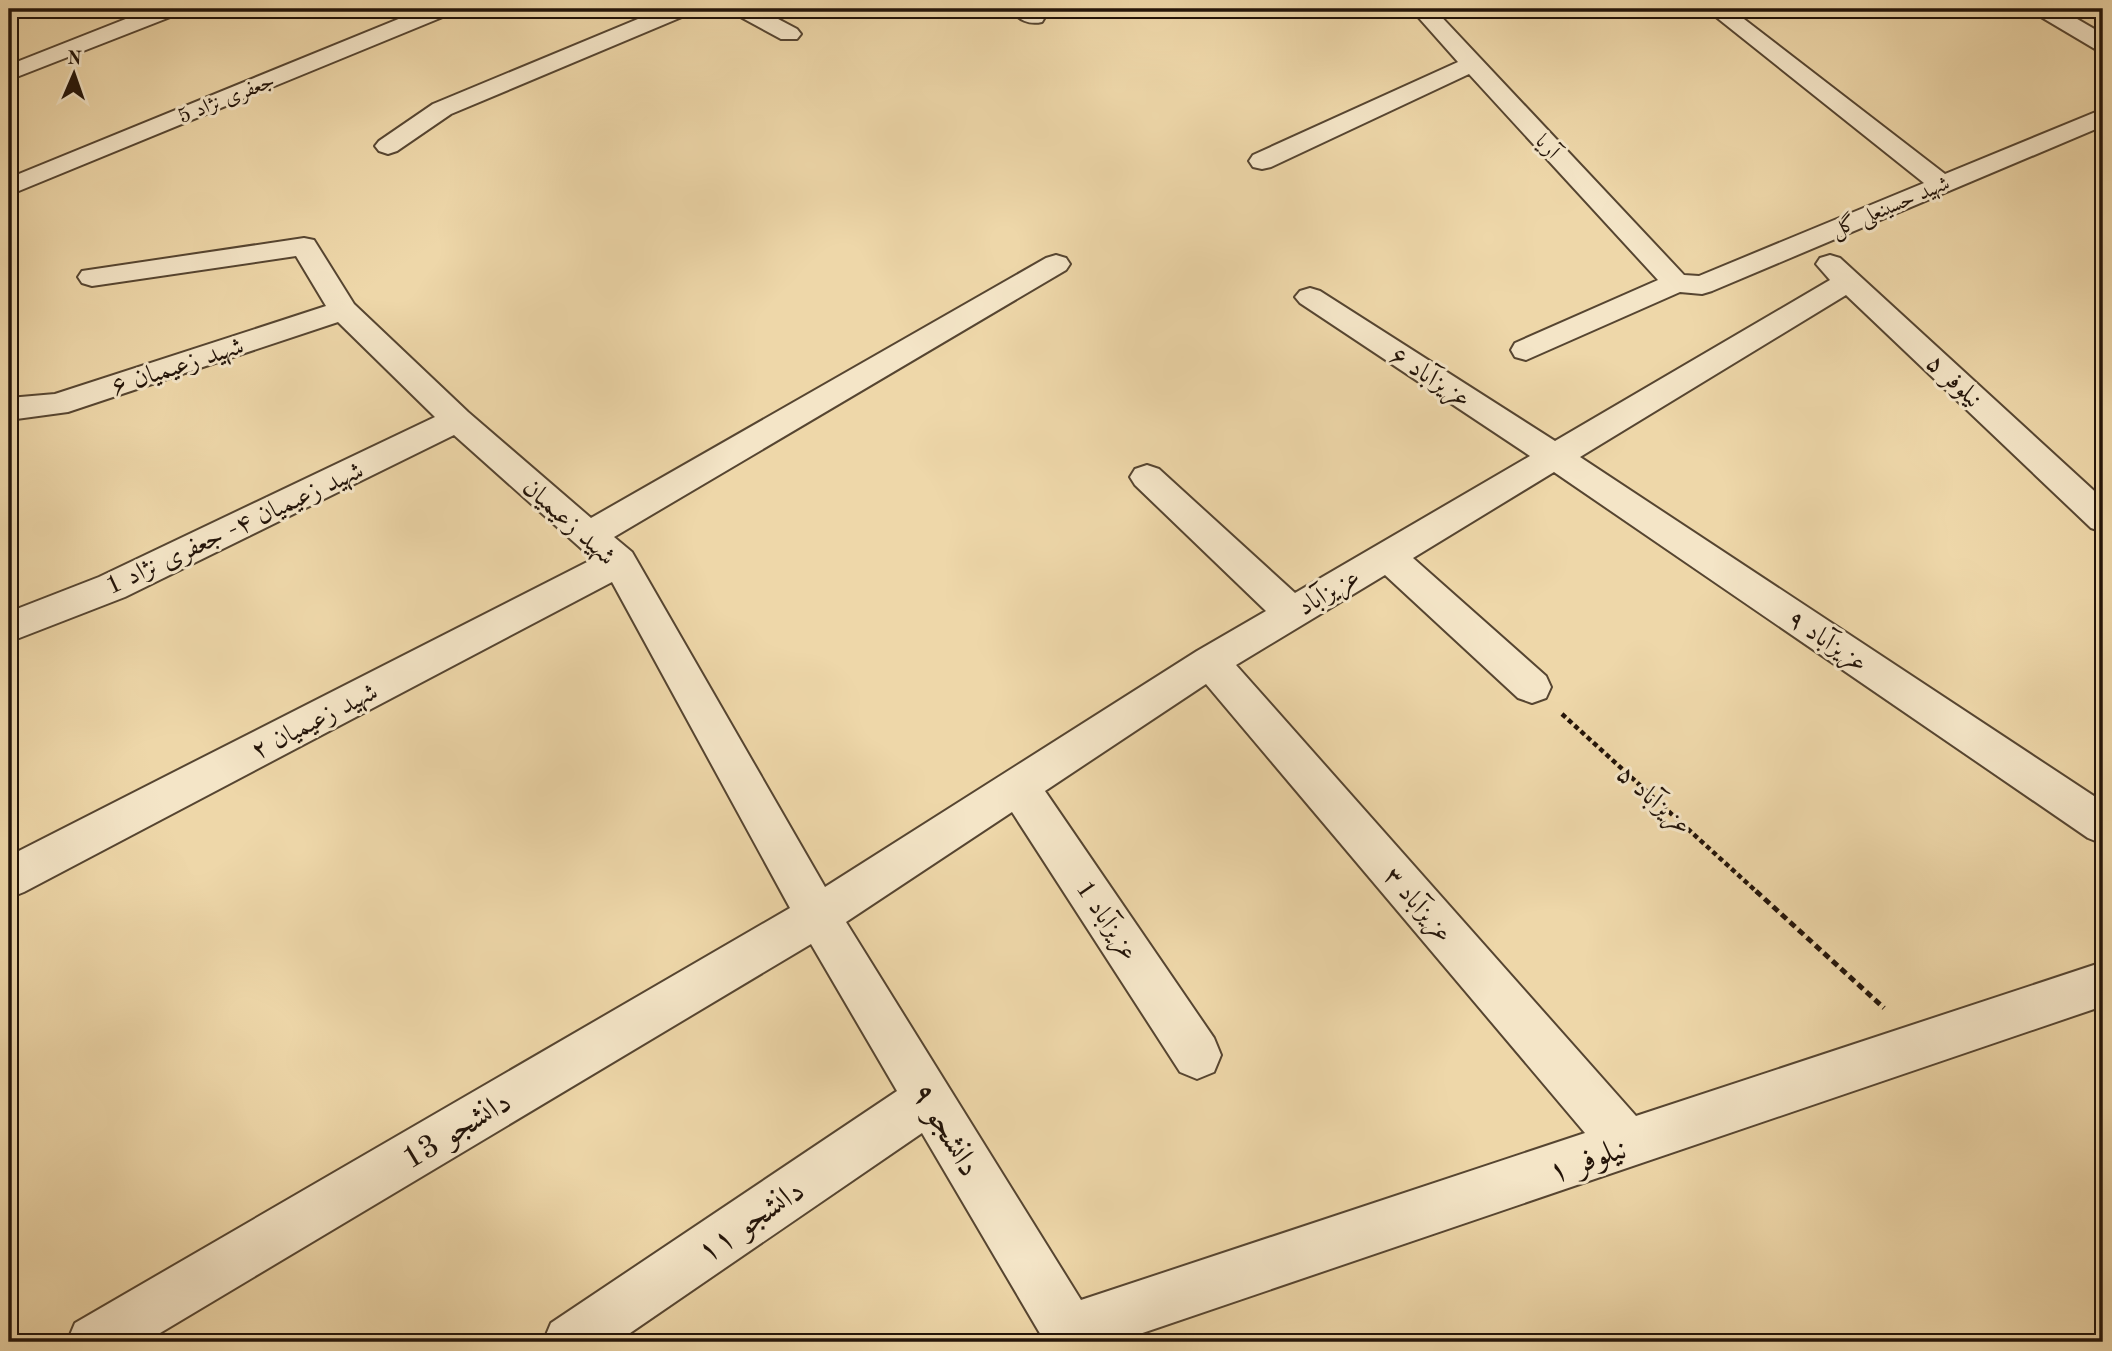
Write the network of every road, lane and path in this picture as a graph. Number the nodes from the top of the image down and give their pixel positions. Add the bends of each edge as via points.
1 (170, 9) edge
2 (442, 9) edge
3 (681, 9) edge
4 (743, 9) edge
5 (1422, 9) edge
6 (1717, 9) edge
7 (2044, 9) edge
8 (789, 34) dead end
9 (2103, 44) edge
10 (1472, 64) junction
11 (11, 69) edge
12 (2103, 117) edge
13 (388, 146) dead end
14 (1262, 161) dead end
15 (1942, 184) junction
16 (9, 187) edge
17 (1806, 241) junction
18 (1056, 264) dead end
19 (92, 277) dead end
20 (1849, 281) junction
21 (1676, 283) junction
22 (1310, 298) dead end
23 (343, 310) junction
24 (1526, 350) dead end
25 (9, 408) edge
26 (457, 421) junction
27 (1553, 455) junction
28 (1147, 477) dead end
29 (2103, 519) edge
30 (589, 535) junction
31 (1387, 555) junction
32 (619, 562) junction
33 (1292, 613) junction
34 (9, 627) edge
35 (1210, 662) junction
36 (1532, 687) joint
37 (1018, 786) junction
38 (2103, 825) edge
39 (9, 878) edge
40 (818, 916) junction
41 (2103, 985) edge
42 (1923, 1044) junction
43 (1197, 1055) dead end
44 (929, 1099) junction
45 (1628, 1145) junction
46 (1073, 1337) edge
47 (94, 1342) edge
48 (570, 1342) edge

1 - 11 street
2 - 16 street, جعفری نژاد 5
3 - 13 street via 442,109
4 - 8 street
5 - 10 street, آریا
6 - 15 street
7 - 9 street
10 - 14 street
10 - 21 street, آریا
12 - 15 street, شهید حسینعلی گل
15 - 17 street, شهید حسینعلی گل
17 - 20 street, نیلوفر ۵
17 - 21 street, شهید حسینعلی گل via 1702,285
18 - 30 street
19 - 23 street, شهید زعیمیان via 304,246
20 - 27 street, عزیزآباد
20 - 29 street, نیلوفر ۵
21 - 24 street
22 - 27 street, عزیزآباد ۶
23 - 25 street, شهید زعیمیان ۶ via 57,404
23 - 26 street, شهید زعیمیان
26 - 30 street, شهید زعیمیان
26 - 34 street, شهید زعیمیان ۴- جعفری نژاد 1 via 112,586
27 - 31 street, عزیزآباد
27 - 38 street, عزیزآباد ۹
28 - 33 street
30 - 32 street, شهید زعیمیان
31 - 33 street, عزیزآباد
31 - 36 street
32 - 39 street, شهید زعیمیان ۲
32 - 40 street, شهید زعیمیان
33 - 35 street, عزیزآباد
35 - 37 street, عزیزآباد
35 - 45 street, عزیزآباد ۳
36 - 42 path, عزیزآباد ۵
37 - 40 street, عزیزآباد
37 - 43 street, عزیزآباد 1
40 - 44 street, دانشجو ۹
40 - 47 street, دانشجو 13
41 - 42 street, نیلوفر ۱
42 - 45 street, نیلوفر ۱
44 - 46 street, دانشجو ۹
44 - 48 street, دانشجو ۱۱
45 - 46 street, نیلوفر ۱

